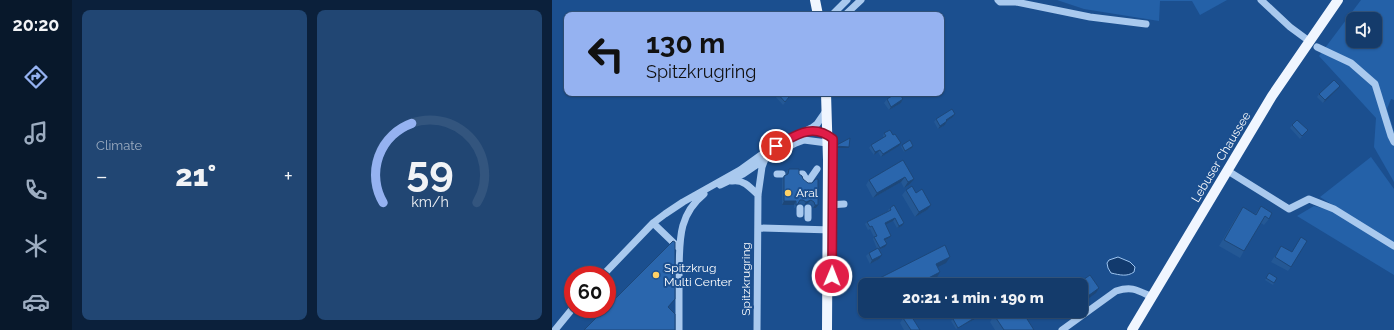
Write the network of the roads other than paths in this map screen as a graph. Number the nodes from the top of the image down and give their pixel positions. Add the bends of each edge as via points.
1 (815, 0) edge
2 (847, 0) edge
3 (861, 0) edge
4 (998, 0) edge
5 (1261, 0) edge
6 (1338, 0) edge
7 (817, 12) edge
8 (835, 12) edge
9 (848, 12) edge
10 (1146, 24) dead end
11 (1313, 44) junction
12 (826, 96) edge
13 (832, 96) edge
14 (827, 108) junction
15 (805, 131) junction
16 (829, 139) junction
17 (1394, 142) edge
18 (766, 159) junction
19 (1228, 171) junction
20 (730, 181) junction
21 (718, 182) junction
22 (707, 191) junction
23 (758, 195) junction
24 (684, 202) junction
25 (830, 204) junction
26 (844, 204) dead end
27 (808, 208) dead end
28 (808, 218) dead end
29 (653, 224) junction
30 (758, 228) junction
31 (830, 230) junction
32 (1394, 246) edge
33 (680, 248) junction
34 (612, 266) edge
35 (1152, 296) junction
36 (565, 318) edge
37 (555, 330) edge
38 (679, 330) edge
39 (757, 330) edge
40 (827, 330) edge
41 (832, 330) edge
42 (1062, 330) edge
43 (1132, 330) edge

1 - 7 main road
2 - 8 street
3 - 9 street
4 - 10 street via 1090,17
5 - 11 street
6 - 11 main road, Lebuser Chaussee
11 - 17 street via 1351,63 1374,84
11 - 19 main road, Lebuser Chaussee via 1272,96
12 - 14 main road
13 - 16 main road
14 - 15 street via 817,124
14 - 16 main road
15 - 16 street via 813,130
15 - 21 street via 768,150
16 - 18 street via 796,142
16 - 25 main road
18 - 20 street
18 - 23 street, Spitzkrugring via 762,167
19 - 32 street via 1289,208 1309,199 1334,209
19 - 35 main road, Lebuser Chaussee
20 - 22 street
20 - 23 street via 737,180 747,184
21 - 22 street
21 - 24 street
22 - 24 street
22 - 33 street via 693,204 686,216
23 - 30 street, Spitzkrugring
24 - 29 street
25 - 26 street
25 - 31 main road
27 - 28 street
29 - 33 street
29 - 34 street
30 - 31 street, Spitzkrugring
30 - 39 street, Spitzkrugring
31 - 40 main road
31 - 41 main road
33 - 38 street
35 - 42 street via 1127,288 1116,291
35 - 43 main road, Lebuser Chaussee
36 - 37 street

